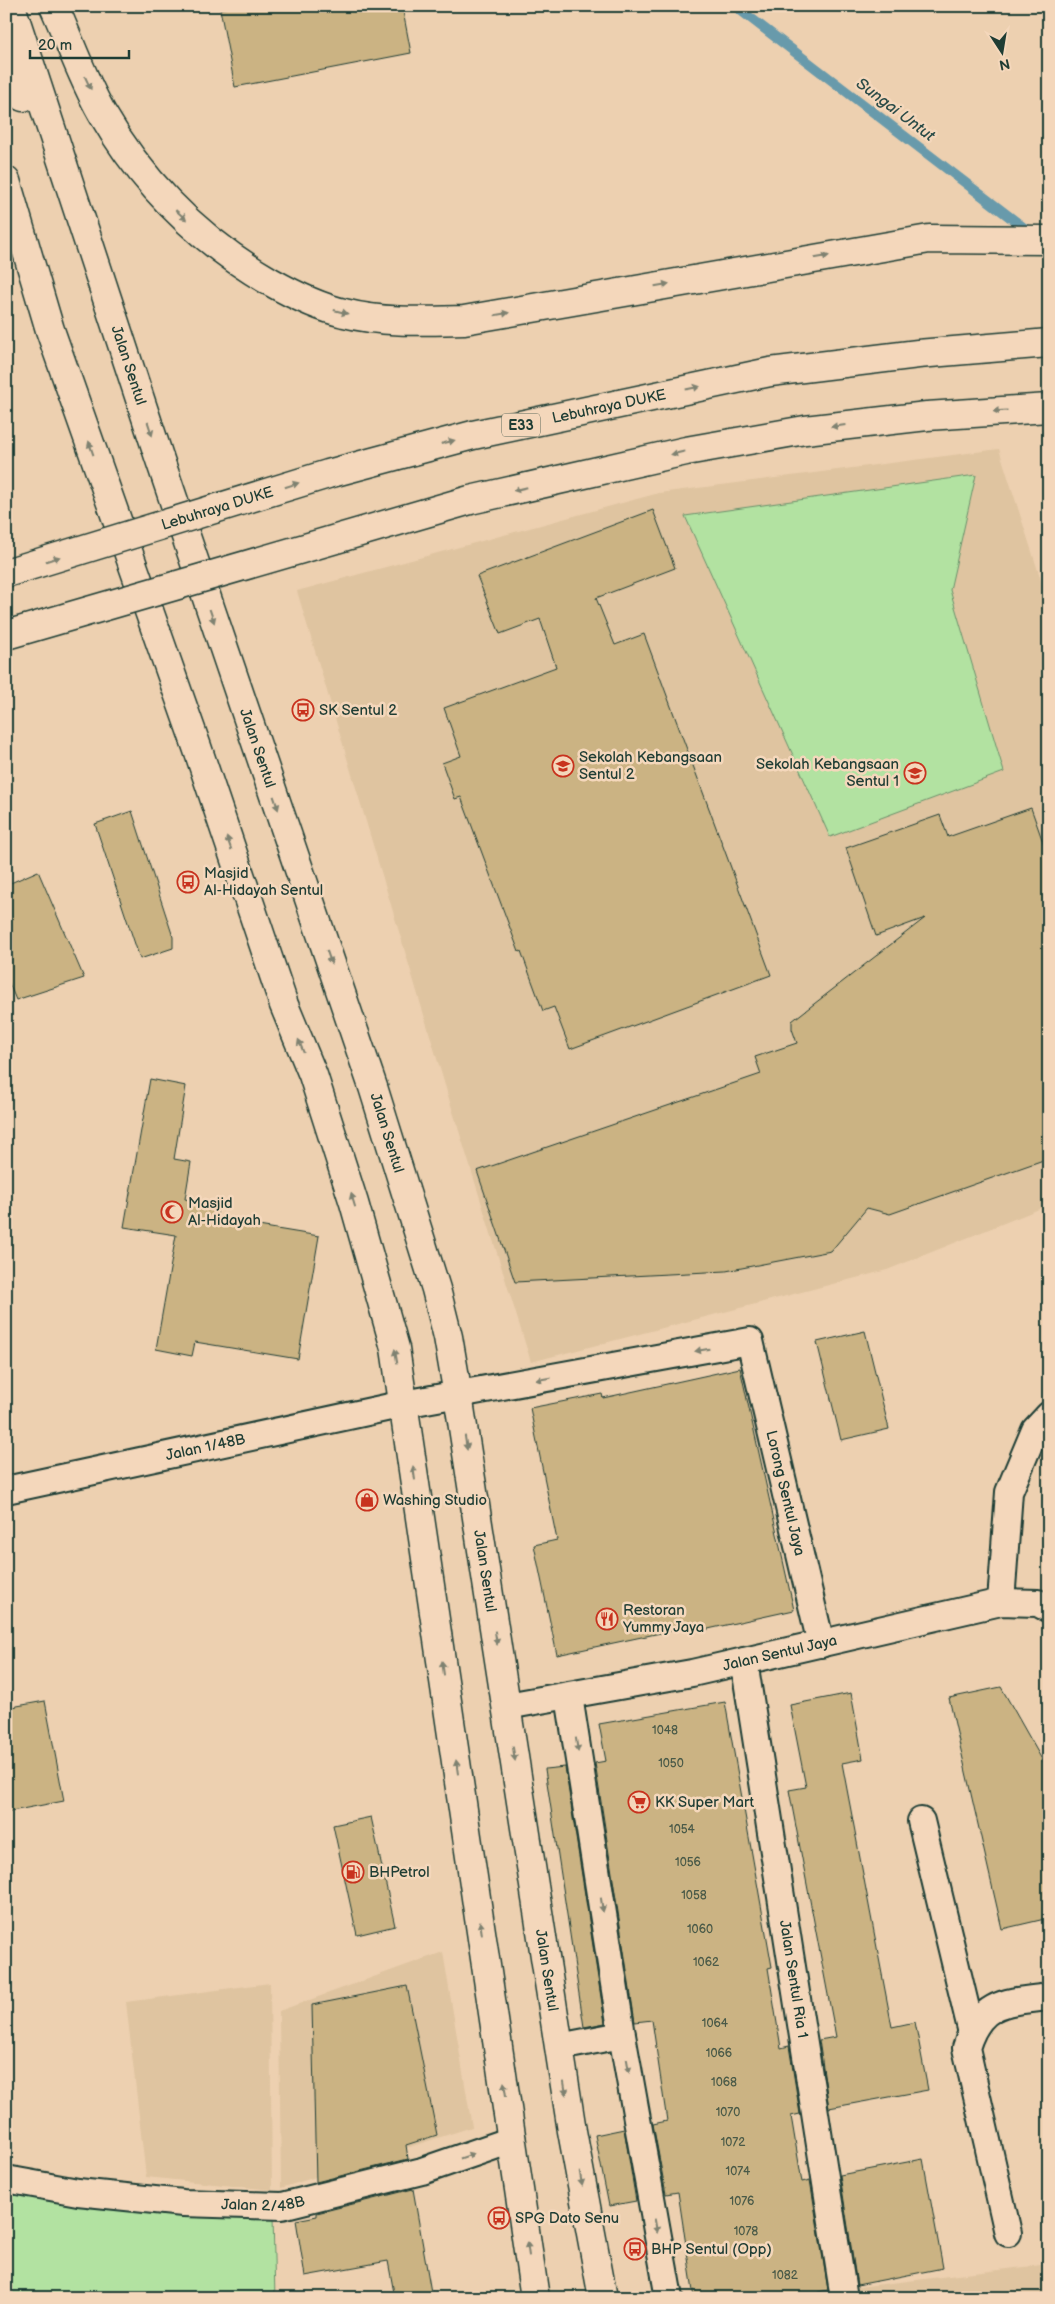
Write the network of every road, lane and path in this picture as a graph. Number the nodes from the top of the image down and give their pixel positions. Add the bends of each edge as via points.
1 (11, 6) edge
2 (54, 6) edge
3 (6, 56) edge
4 (6, 181) edge
5 (6, 224) edge
6 (1049, 240) edge
7 (50, 330) junction
8 (1049, 343) edge
9 (123, 350) junction
10 (1049, 408) edge
11 (6, 573) edge
12 (6, 635) edge
13 (750, 1341) joint
14 (458, 1395) junction
15 (404, 1404) junction
16 (1049, 1415) edge
17 (6, 1490) edge
18 (1001, 1602) junction
19 (1049, 1609) edge
20 (821, 1644) junction
21 (744, 1661) junction
22 (570, 1696) junction
23 (506, 1706) junction
24 (921, 1821) dead end
25 (1049, 1997) edge
26 (971, 2029) junction
27 (622, 2035) junction
28 (559, 2047) junction
29 (512, 2140) junction
30 (6, 2179) edge
31 (1008, 2233) dead end
32 (535, 2298) edge
33 (603, 2298) edge
34 (669, 2298) edge
35 (844, 2298) edge

1 - 9 main road, Jalan Sentul
2 -> 6 main road via 102,112 134,164 169,205 248,269 295,295 344,313 416,322 464,320 929,239
3 - 9 main road
4 - 7 main road
5 - 7 main road
15 -> 7 main road via 392,1339 354,1202 316,1084 284,1005
11 -> 8 main road, Lebuhraya DUKE / E33, bridge via 328,474 482,433 770,372 918,354
9 -> 14 main road, Jalan Sentul via 373,1086 436,1289
10 -> 12 main road, bridge via 926,416 814,429 686,451 470,500
13 -> 14 street, Jalan 1/48B
13 - 20 street, Lorong Sentul Jaya
14 - 15 street, Jalan 1/48B
14 -> 23 main road, Jalan Sentul
15 - 17 street, Jalan 1/48B
29 -> 15 main road
16 - 18 street via 1035,1430 1009,1492
18 - 19 street, Jalan Sentul Jaya via 1038,1603
18 - 20 street, Jalan Sentul Jaya
20 - 21 street, Jalan Sentul Jaya
21 - 22 street, Jalan Sentul Jaya
21 - 35 street, Jalan Sentul Ria 1
22 - 23 street, Jalan Sentul Jaya
22 -> 27 street
23 -> 28 main road, Jalan Sentul
24 - 26 street
25 - 26 street via 1005,2003 983,2014
26 - 31 street via 966,2048
27 - 28 street
27 -> 34 street
28 -> 33 main road, Jalan Sentul
30 -> 29 street, Jalan 2/48B via 78,2192 183,2203 282,2206 422,2171
32 -> 29 main road

